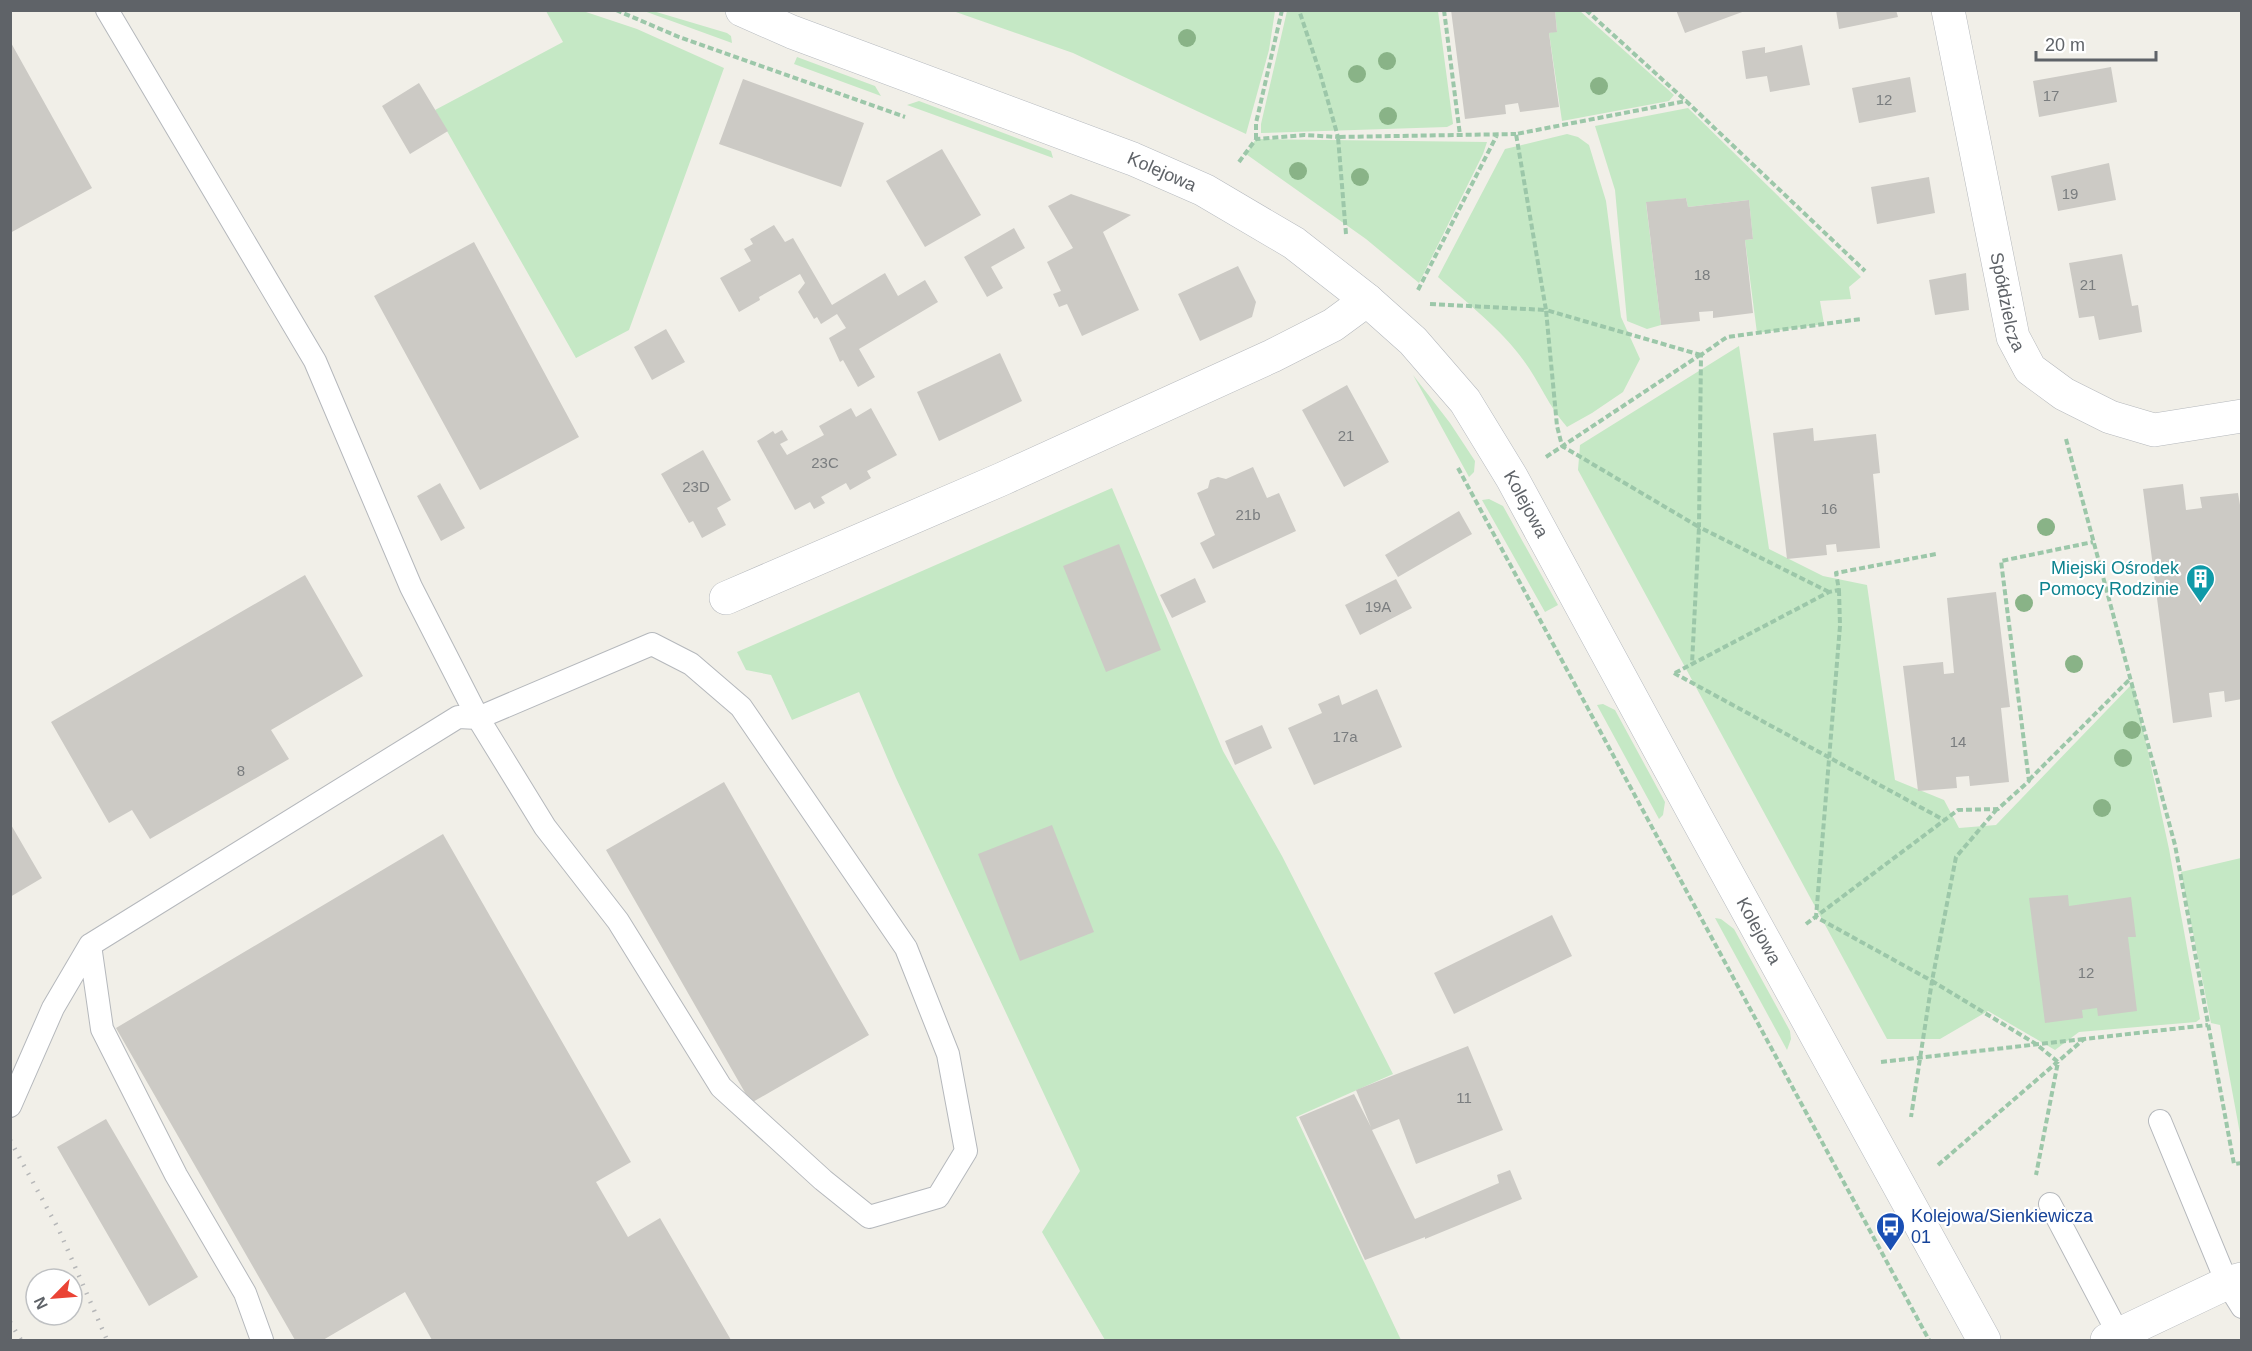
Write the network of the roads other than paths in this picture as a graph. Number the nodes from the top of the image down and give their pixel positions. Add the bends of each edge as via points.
1 (107, 10) edge
2 (742, 10) edge
3 (1948, 10) edge
4 (1367, 300) junction
5 (2241, 416) edge
6 (726, 598) dead end
7 (478, 718) junction
8 (90, 945) junction
9 (10, 1106) edge
10 (2160, 1121) dead end
11 (2050, 1204) dead end
12 (2237, 1290) edge
13 (2113, 1338) edge
14 (262, 1341) edge
15 (1984, 1341) edge

1 - 7 lane via 315,361 411,587
2 - 4 street, Kolejowa via 792,33 1133,159 1204,190 1294,243
3 - 5 street, Spółdzielcza via 2013,337 2030,369 2064,394 2110,417 2154,430
4 - 6 street via 1333,325 1272,356 1002,479
4 - 15 street, Kolejowa via 1413,341 1465,401 1512,478
7 - 7 lane via 545,826 618,921 721,1087 869,1217 938,1197 966,1151 948,1054 906,948 741,707 691,664 652,644
7 - 8 lane via 458,717
8 - 9 lane via 53,1008
8 - 14 lane via 102,1029 176,1174 245,1293
10 - 12 lane
11 - 13 lane
12 - 13 street

